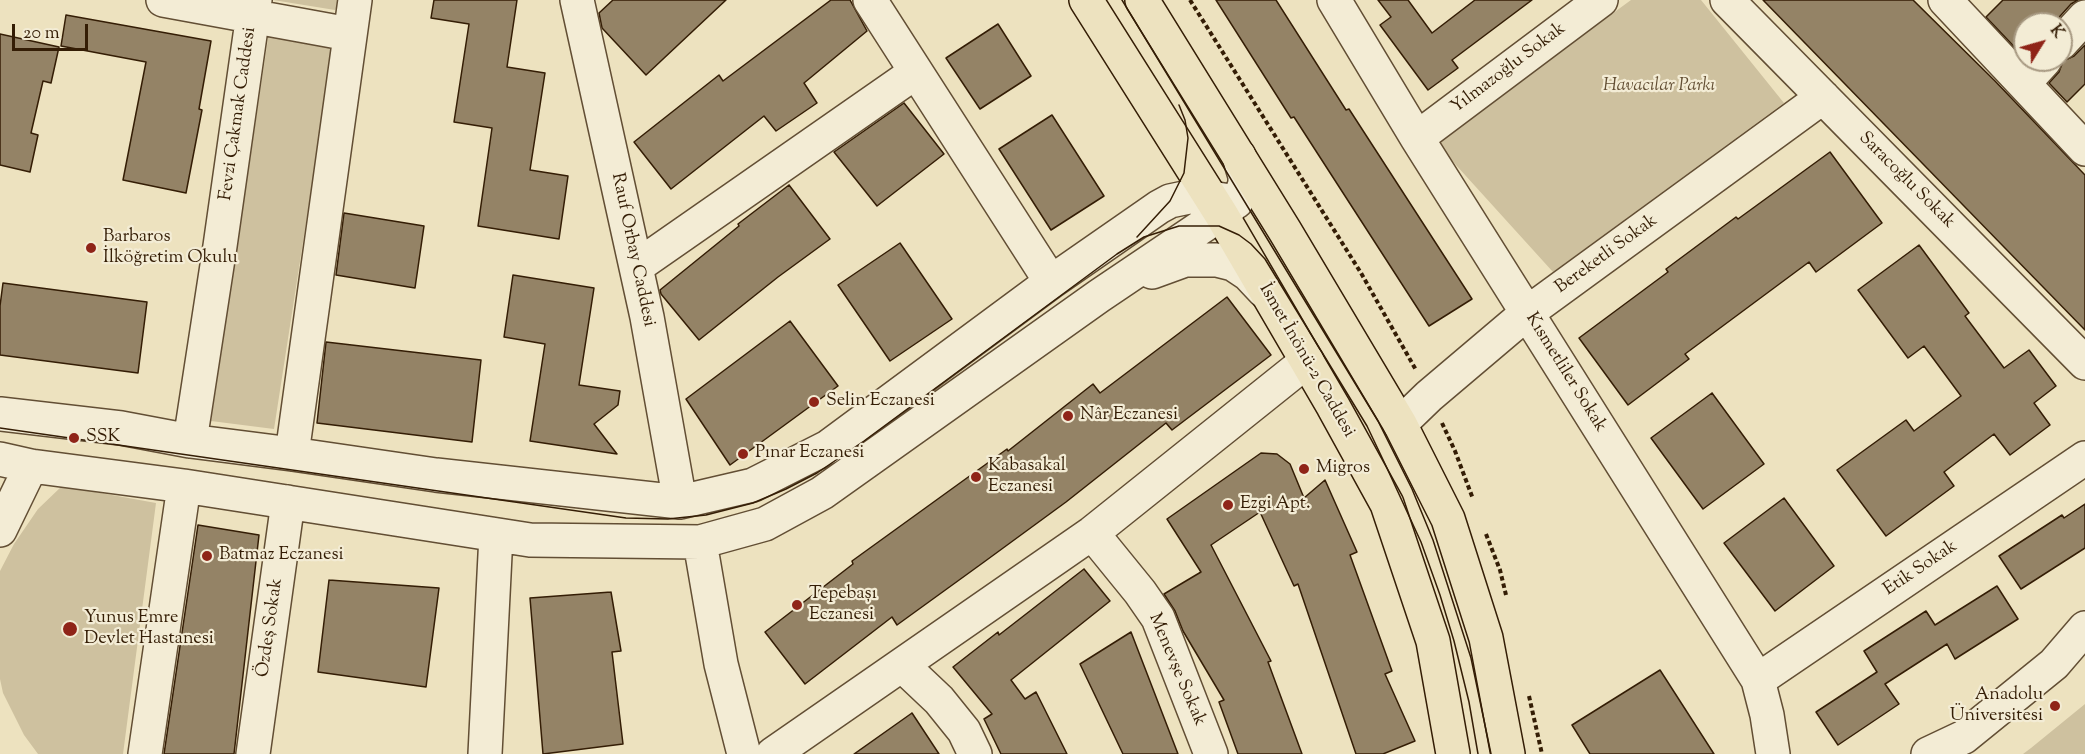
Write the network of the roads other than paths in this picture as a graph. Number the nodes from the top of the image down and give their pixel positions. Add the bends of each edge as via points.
1 (163, 0) edge
2 (355, 0) edge
3 (577, 0) edge
4 (870, 0) edge
5 (1086, 0) edge
6 (1142, 0) edge
7 (1334, 0) edge
8 (1601, 0) edge
9 (1726, 0) edge
10 (1945, 0) edge
11 (254, 8) edge
12 (2085, 17) edge
13 (2073, 30) edge
14 (349, 34) junction
15 (2013, 54) edge
16 (916, 72) junction
17 (2035, 72) edge
18 (1823, 97) junction
19 (1169, 130) junction
20 (1417, 138) junction
21 (2085, 149) edge
22 (1239, 156) junction
23 (1223, 205) junction
24 (1146, 216) junction
25 (1285, 231) junction
26 (636, 267) junction
27 (1051, 282) junction
28 (1099, 296) junction
29 (1273, 303) junction
30 (1527, 313) junction
31 (1307, 361) junction
32 (2085, 363) edge
33 (0, 414) edge
34 (1400, 424) junction
35 (190, 441) junction
36 (292, 454) junction
37 (2085, 458) edge
38 (16, 463) edge
39 (184, 486) junction
40 (288, 502) junction
41 (680, 502) junction
42 (0, 530) edge
43 (1092, 533) junction
44 (496, 535) junction
45 (700, 542) junction
46 (2085, 628) edge
47 (902, 665) junction
48 (1758, 680) junction
49 (145, 754) edge
50 (253, 754) edge
51 (485, 754) edge
52 (744, 754) edge
53 (773, 754) edge
54 (975, 754) edge
55 (1211, 754) edge
56 (1453, 754) edge
57 (1508, 754) edge
58 (1773, 754) edge
59 (1929, 754) edge

1 - 11 street
2 - 14 street
3 - 26 street, Rauf Orbay Caddesi
4 - 16 street
5 - 19 main road, İsmet İnönü-2 Caddesi
6 - 22 main road
7 - 20 street, Kısmetliler Sokak
8 - 20 street, Yılmazoğlu Sokak
9 - 18 street, Saracoğlu Sokak
10 - 15 street
11 - 14 street
11 - 35 street, Fevzi Çakmak Caddesi
12 - 13 street
14 - 36 street
16 - 26 street
16 - 27 street
17 - 21 street
18 - 30 street, Bereketli Sokak
18 - 32 street, Saracoğlu Sokak
19 - 23 main road, İsmet İnönü-2 Caddesi
19 - 24 street via 1176,151 1174,180
20 - 30 street, Kısmetliler Sokak
22 - 23 street via 1245,184 1241,195
22 - 25 main road
23 - 24 street via 1189,197 1170,201
23 - 25 street via 1254,206
23 - 28 street
23 - 29 main road, İsmet İnönü-2 Caddesi
24 - 27 street
25 - 34 main road
26 - 41 street, Rauf Orbay Caddesi
27 - 41 street via 828,447 753,485
28 - 29 street via 1165,266 1203,259 1241,269
28 - 45 street via 822,493 765,524
29 - 31 main road, İsmet İnönü-2 Caddesi
30 - 34 street, Bereketli Sokak
30 - 48 street, Kısmetliler Sokak
31 - 43 street
31 - 56 main road, İsmet İnönü-2 Caddesi via 1387,504 1433,641
33 - 35 street via 121,428
34 - 57 main road via 1448,519 1486,638
35 - 36 street
36 - 41 street via 436,475
37 - 48 street, Etik Sokak
38 - 39 street
38 - 42 street
39 - 40 street
39 - 49 street
40 - 44 street
40 - 50 street, Özdeş Sokak
43 - 47 street
43 - 55 street, Menevşe Sokak via 1158,618
44 - 45 street via 530,540
44 - 51 street
45 - 52 street via 720,664
46 - 59 street via 2054,664 1964,737
47 - 53 street
47 - 54 street via 939,700 964,731
48 - 58 street, Kısmetliler Sokak

